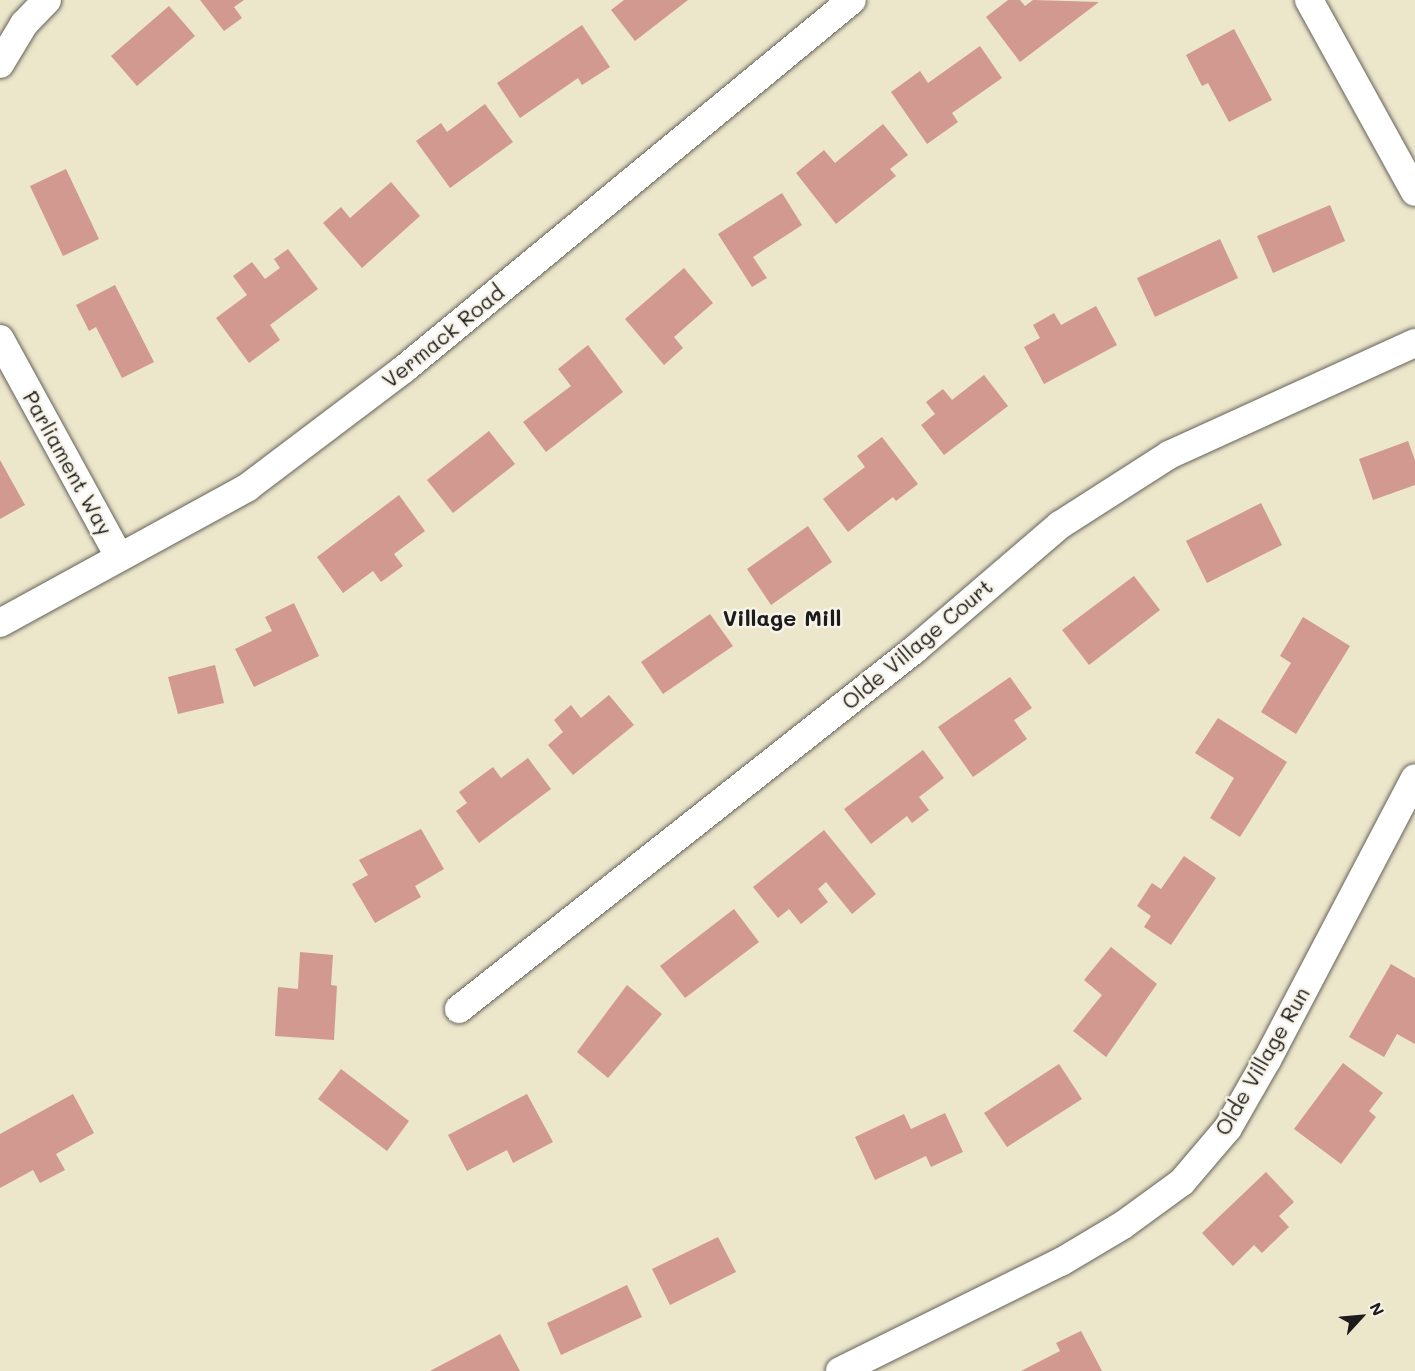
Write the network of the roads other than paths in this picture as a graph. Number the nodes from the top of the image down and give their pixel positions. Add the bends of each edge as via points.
1 (47, 0) edge
2 (852, 0) edge
3 (1310, 0) edge
4 (0, 64) edge
5 (1415, 192) edge
6 (0, 339) edge
7 (1415, 343) edge
8 (119, 556) junction
9 (0, 623) edge
10 (1415, 778) edge
11 (459, 1009) dead end
12 (840, 1371) edge

1 - 4 street via 24,24
2 - 8 street, Vermack Road via 404,369 257,480
3 - 5 street
6 - 8 street, Parliament Way
7 - 11 street, Olde Village Court via 1169,455 1060,525 914,650
8 - 9 street, Vermack Road
10 - 12 street, Olde Village Run via 1228,1128 1182,1182 1123,1226 1061,1262

